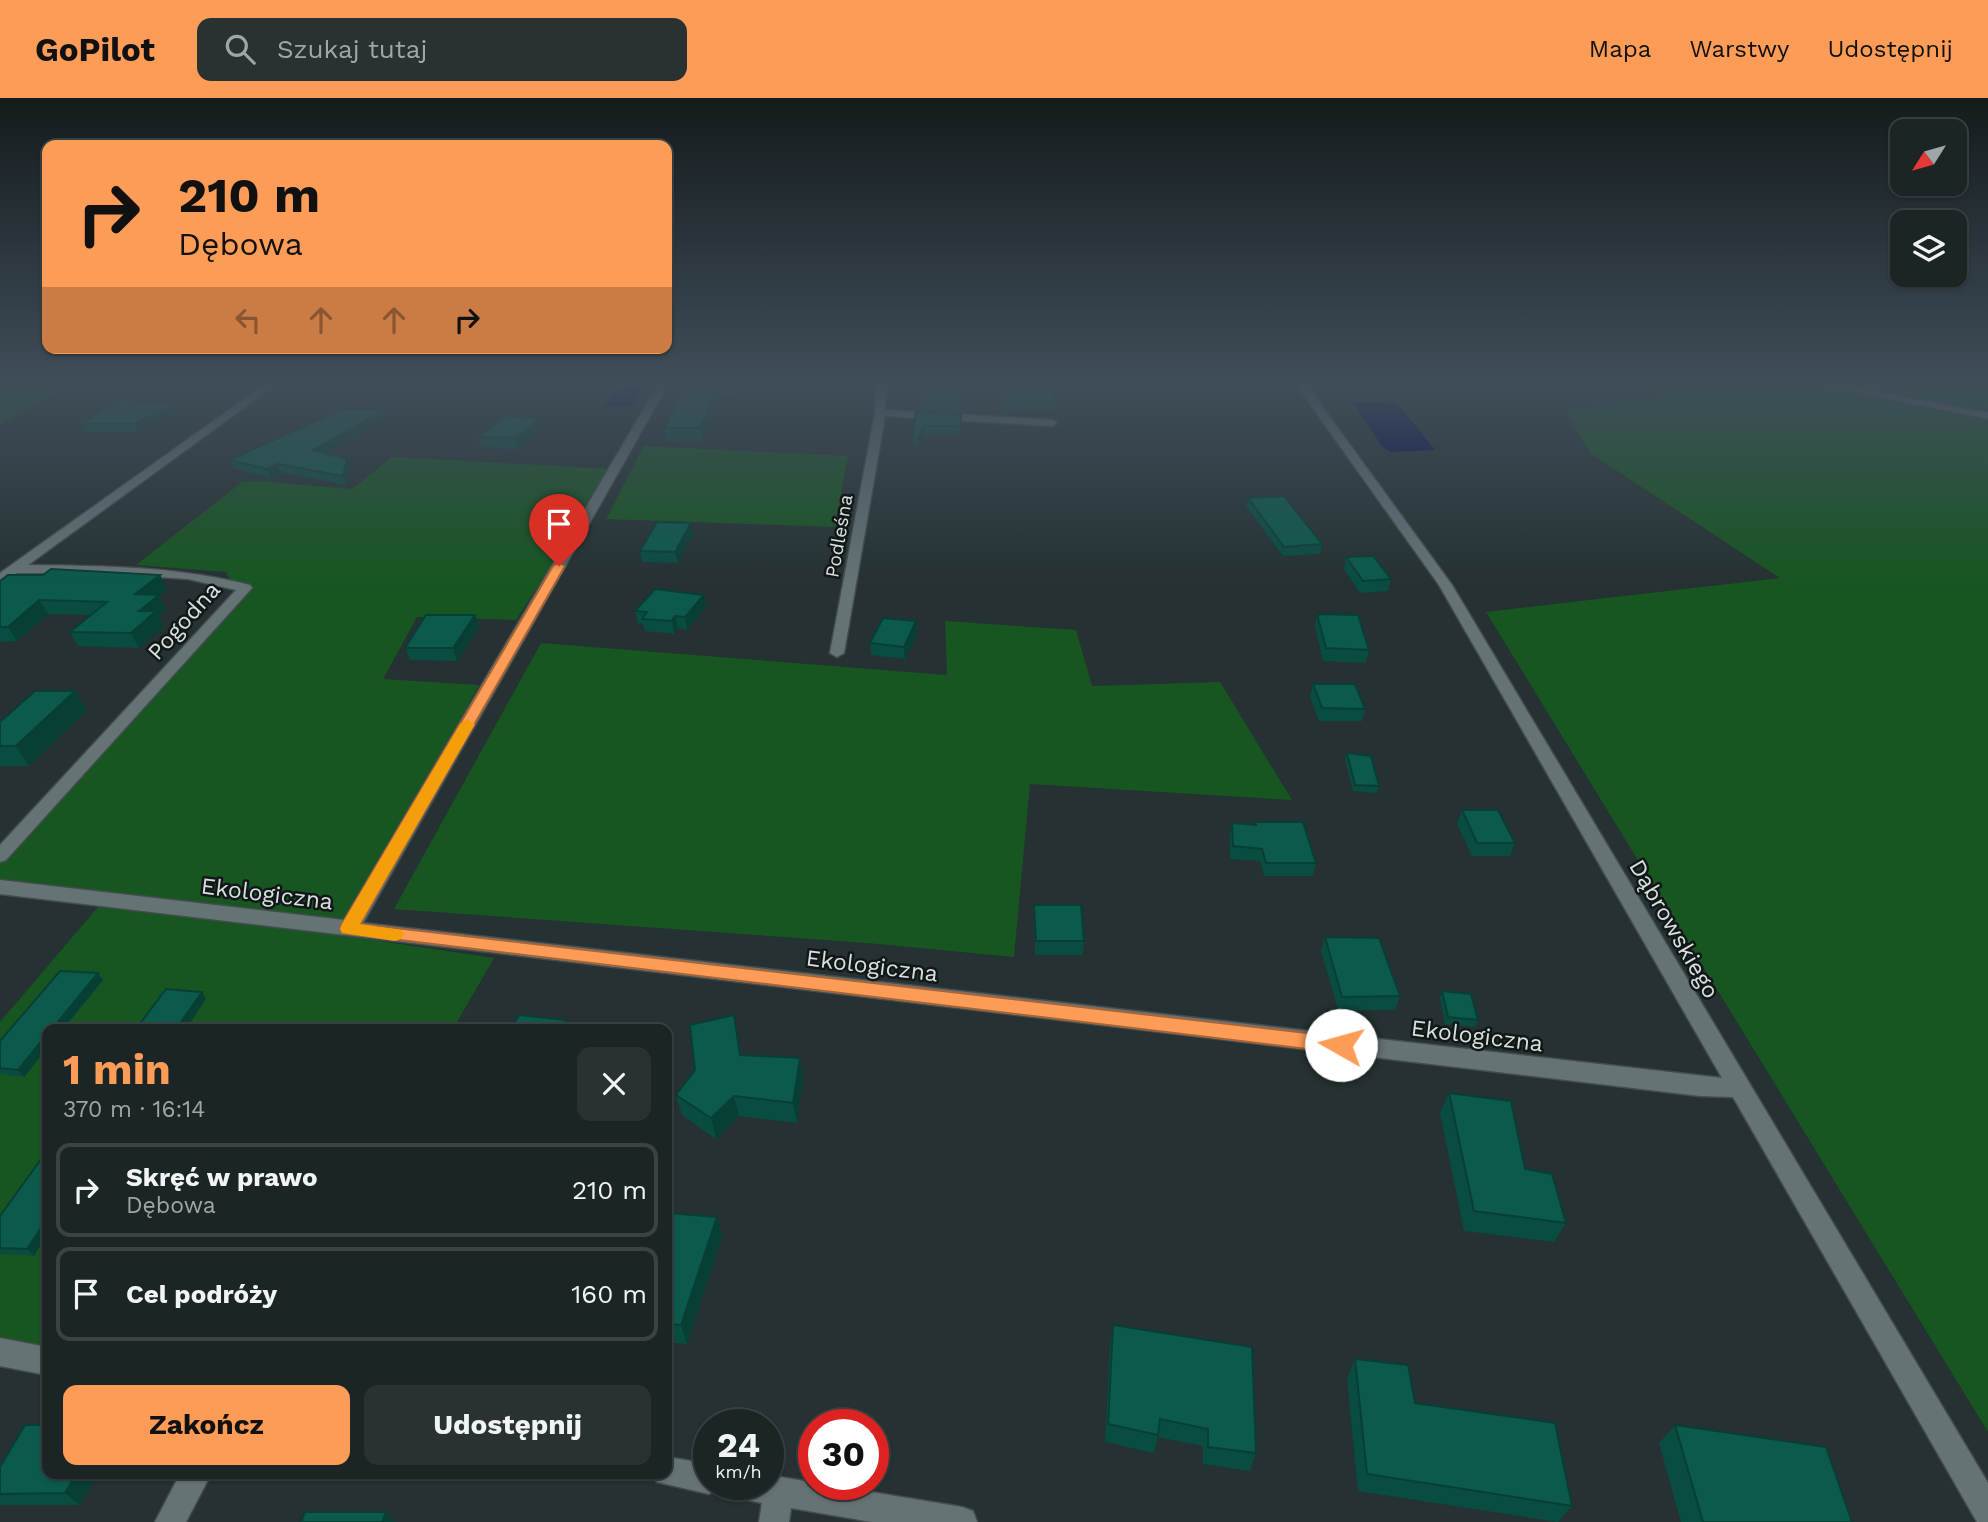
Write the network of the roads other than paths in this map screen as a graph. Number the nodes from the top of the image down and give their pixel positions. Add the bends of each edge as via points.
1 (181, 449) edge
2 (626, 449) edge
3 (873, 449) edge
4 (1348, 449) edge
5 (14, 569) junction
6 (0, 579) edge
7 (837, 653) dead end
8 (0, 856) edge
9 (0, 887) edge
10 (349, 929) junction
11 (1739, 1088) junction
12 (0, 1352) edge
13 (42, 1360) edge
14 (672, 1473) edge
15 (693, 1476) edge
16 (193, 1479) edge
17 (784, 1493) edge
18 (778, 1500) edge
19 (1988, 1512) edge
20 (170, 1522) edge
21 (774, 1522) edge
22 (962, 1522) edge

1 - 5 street
2 - 10 street
3 - 7 street, Podleśna
4 - 11 street, Dąbrowskiego via 1445,585
5 - 6 street
5 - 8 street, Pogodna via 153,570 245,588
9 - 10 street, Ekologiczna
10 - 11 street, Ekologiczna
11 - 19 street, Dąbrowskiego
12 - 13 street
14 - 15 street
16 - 20 street
17 - 22 street
18 - 21 street

